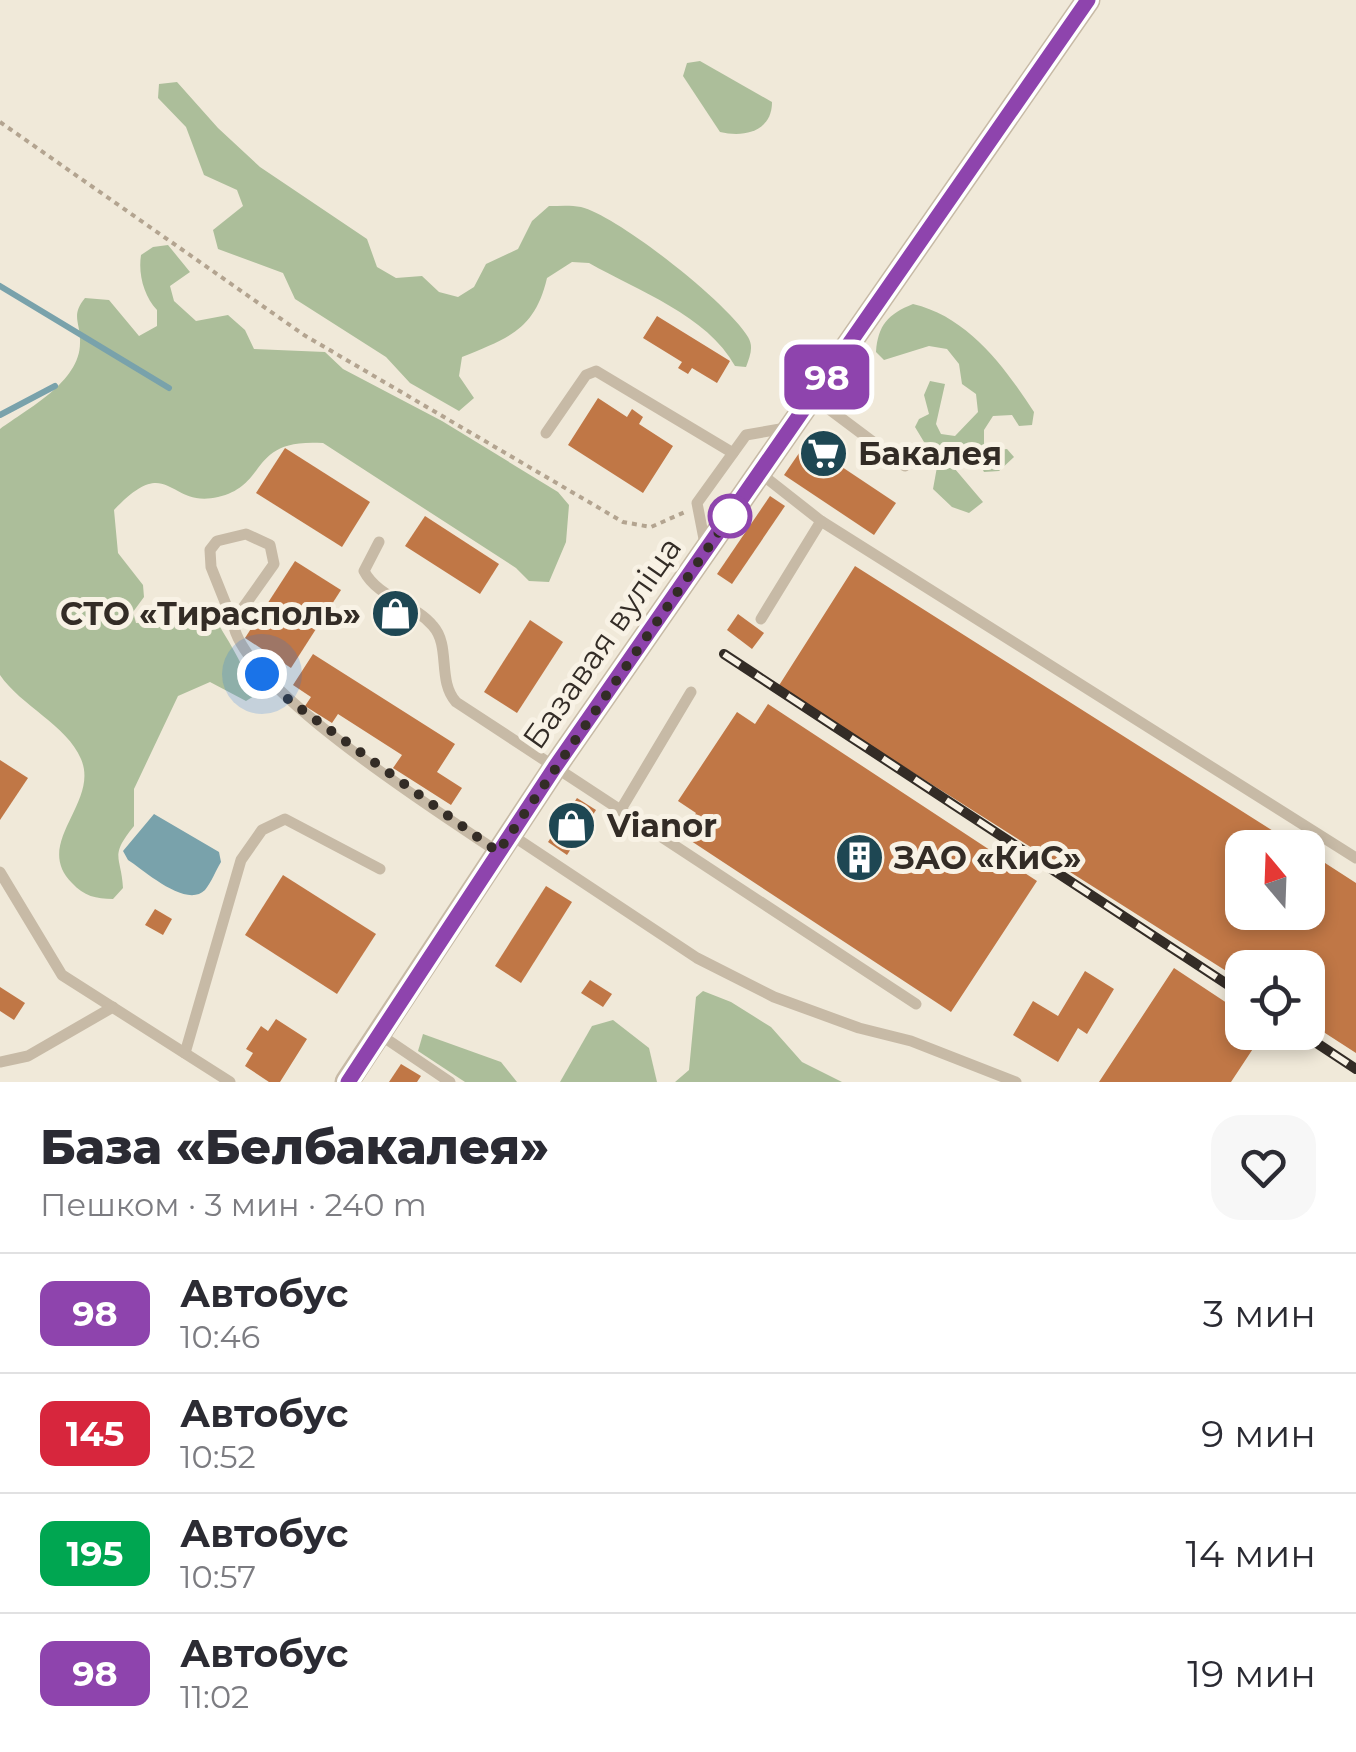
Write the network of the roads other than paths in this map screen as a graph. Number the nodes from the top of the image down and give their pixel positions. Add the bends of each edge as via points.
1 (1088, 0) edge
2 (813, 397) junction
3 (790, 427) junction
4 (546, 432) dead end
5 (733, 454) junction
6 (905, 466) dead end
7 (760, 473) junction
8 (821, 521) junction
9 (379, 542) dead end
10 (706, 550) junction
11 (761, 618) dead end
12 (233, 622) junction
13 (691, 692) dead end
14 (555, 767) junction
15 (620, 811) junction
16 (504, 843) junction
17 (1356, 858) edge
18 (380, 869) dead end
19 (0, 872) edge
20 (916, 1004) dead end
21 (113, 1007) junction
22 (379, 1034) junction
23 (184, 1053) junction
24 (0, 1062) edge
25 (230, 1082) edge
26 (348, 1082) edge
27 (450, 1082) edge
28 (1016, 1082) edge

1 - 2 street, Базавая вуліца
2 - 3 street, Базавая вуліца
2 - 6 lane
3 - 5 lane via 746,434
3 - 7 street, Базавая вуліца
4 - 5 lane via 586,375 596,371
5 - 10 lane via 697,503
7 - 8 lane
7 - 10 street, Базавая вуліца
8 - 11 lane
8 - 17 lane
9 - 14 lane via 364,571 370,583 431,622 447,691
10 - 14 street, Базавая вуліца
12 - 12 lane via 274,564 270,544 246,534 217,541 210,550
12 - 16 lane via 242,652 290,701
13 - 15 lane
14 - 15 lane
14 - 16 street, Базавая вуліца
15 - 20 lane
16 - 22 street, Базавая вуліца
16 - 28 lane via 774,997
18 - 23 lane via 284,819 262,830 241,860
19 - 21 lane via 62,975
21 - 23 lane
21 - 24 lane via 28,1056
22 - 26 street, Базавая вуліца
22 - 27 lane
23 - 25 lane

